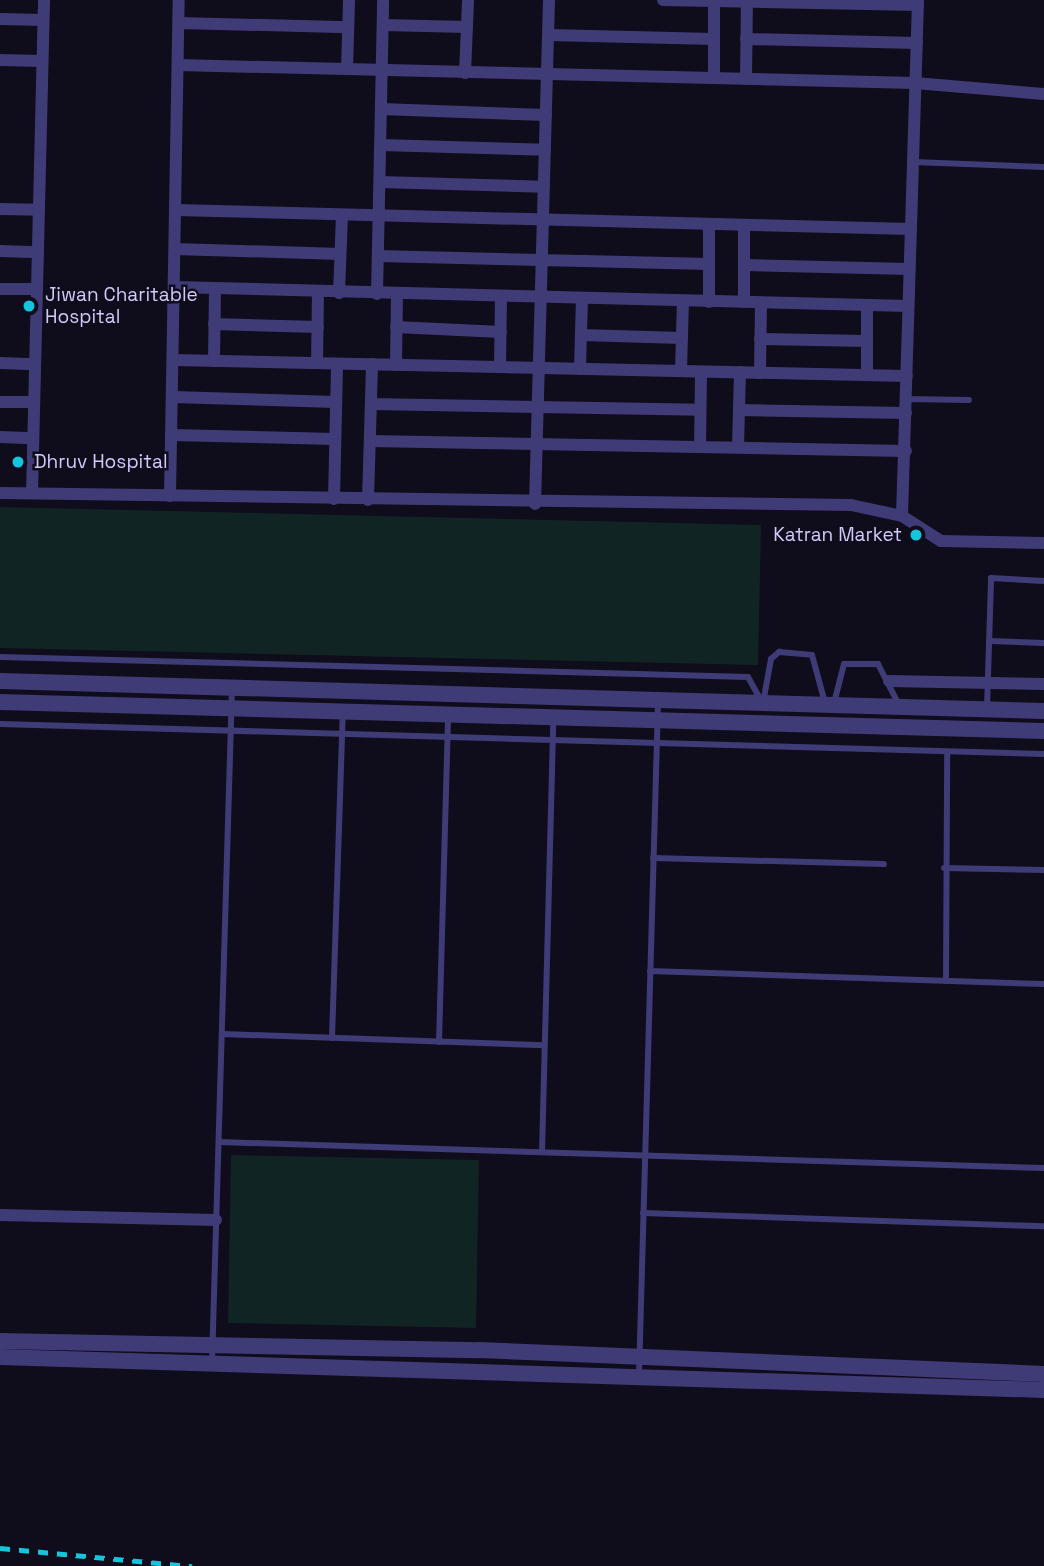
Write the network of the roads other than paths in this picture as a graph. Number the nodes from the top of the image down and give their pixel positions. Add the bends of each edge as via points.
1 (44, 0) edge
2 (179, 0) edge
3 (349, 0) edge
4 (383, 0) edge
5 (468, 0) edge
6 (550, 0) edge
7 (663, 0) edge
8 (693, 0) edge
9 (714, 1) edge
10 (771, 1) edge
11 (747, 2) junction
12 (878, 2) edge
13 (918, 2) edge
14 (0, 19) edge
15 (43, 20) junction
16 (179, 23) junction
17 (383, 25) junction
18 (348, 27) junction
19 (467, 27) junction
20 (548, 35) junction
21 (714, 39) junction
22 (746, 39) junction
23 (917, 43) junction
24 (0, 60) edge
25 (42, 61) junction
26 (178, 65) junction
27 (347, 69) junction
28 (382, 70) junction
29 (465, 73) junction
30 (547, 74) junction
31 (714, 78) junction
32 (746, 79) junction
33 (915, 83) junction
34 (1044, 94) edge
35 (382, 110) junction
36 (546, 115) junction
37 (381, 145) junction
38 (545, 150) junction
39 (913, 162) junction
40 (1044, 167) edge
41 (380, 182) junction
42 (544, 187) junction
43 (0, 209) edge
44 (38, 209) junction
45 (176, 210) junction
46 (342, 216) junction
47 (379, 217) junction
48 (543, 223) junction
49 (709, 226) junction
50 (744, 226) junction
51 (911, 229) junction
52 (175, 249) junction
53 (0, 251) edge
54 (38, 252) junction
55 (340, 254) junction
56 (378, 256) junction
57 (542, 261) junction
58 (709, 264) junction
59 (744, 265) junction
60 (909, 269) junction
61 (174, 287) junction
62 (0, 289) edge
63 (37, 289) junction
64 (215, 289) junction
65 (318, 292) junction
66 (339, 293) junction
67 (377, 294) junction
68 (397, 294) junction
69 (501, 297) junction
70 (541, 299) junction
71 (582, 299) junction
72 (683, 301) junction
73 (709, 302) junction
74 (744, 302) junction
75 (761, 303) junction
76 (867, 305) junction
77 (908, 306) junction
78 (214, 324) junction
79 (318, 327) junction
80 (397, 327) junction
81 (500, 332) junction
82 (581, 335) junction
83 (682, 338) junction
84 (760, 339) junction
85 (867, 341) junction
86 (174, 360) junction
87 (214, 361) junction
88 (0, 363) edge
89 (317, 363) junction
90 (35, 364) junction
91 (337, 364) junction
92 (372, 365) junction
93 (396, 365) junction
94 (500, 367) junction
95 (540, 368) junction
96 (580, 369) junction
97 (681, 371) junction
98 (701, 372) junction
99 (740, 372) junction
100 (760, 373) junction
101 (867, 375) junction
102 (907, 376) junction
103 (173, 397) junction
104 (906, 398) junction
105 (969, 400) dead end
106 (0, 402) edge
107 (34, 402) junction
108 (336, 402) junction
109 (371, 404) junction
110 (538, 408) junction
111 (739, 410) junction
112 (700, 411) junction
113 (906, 413) junction
114 (172, 435) junction
115 (0, 437) edge
116 (33, 438) junction
117 (335, 439) junction
118 (370, 441) junction
119 (537, 443) junction
120 (700, 447) junction
121 (738, 447) junction
122 (905, 451) junction
123 (0, 493) edge
124 (32, 494) junction
125 (170, 496) junction
126 (334, 499) junction
127 (368, 500) junction
128 (535, 504) junction
129 (902, 516) junction
130 (1044, 543) edge
131 (1044, 581) edge
132 (989, 641) junction
133 (1044, 643) edge
134 (0, 657) edge
135 (0, 681) edge
136 (888, 681) junction
137 (987, 682) junction
138 (1044, 684) edge
139 (232, 687) junction
140 (0, 702) edge
141 (658, 702) junction
142 (762, 705) junction
143 (830, 705) junction
144 (900, 707) junction
145 (231, 708) junction
146 (986, 710) junction
147 (1044, 711) edge
148 (343, 712) junction
149 (448, 715) junction
150 (553, 719) junction
151 (657, 722) junction
152 (0, 724) edge
153 (231, 731) junction
154 (1044, 732) edge
155 (343, 734) junction
156 (447, 737) junction
157 (552, 740) junction
158 (657, 743) junction
159 (947, 752) junction
160 (1044, 754) edge
161 (653, 858) junction
162 (884, 864) dead end
163 (944, 868) junction
164 (1044, 870) edge
165 (650, 971) junction
166 (946, 981) junction
167 (1044, 984) edge
168 (222, 1034) junction
169 (332, 1038) junction
170 (439, 1042) junction
171 (544, 1045) junction
172 (219, 1142) junction
173 (542, 1152) junction
174 (645, 1155) junction
175 (1044, 1168) edge
176 (643, 1213) junction
177 (0, 1214) edge
178 (216, 1220) junction
179 (1044, 1226) edge
180 (0, 1341) edge
181 (213, 1345) junction
182 (0, 1357) edge
183 (639, 1358) junction
184 (212, 1363) junction
185 (1044, 1374) edge
186 (639, 1375) junction
187 (1044, 1390) edge

1 - 15 street
2 - 16 street
3 - 18 street
4 - 17 street
5 - 19 street
6 - 20 street
7 - 8 street
8 - 9 street
9 - 11 street
9 - 21 street
10 - 11 street
10 - 12 street
11 - 22 street
12 - 13 street
13 - 23 street
14 - 15 street
15 - 25 street
16 - 18 street
16 - 26 street
17 - 19 street
17 - 28 street
18 - 27 street
19 - 29 street
20 - 21 street
20 - 30 street
21 - 31 street
22 - 23 street
22 - 32 street
23 - 33 street
24 - 25 street
25 - 44 street
26 - 27 street
26 - 45 street
27 - 28 street
28 - 29 street
28 - 35 street
29 - 30 street
30 - 31 street
30 - 36 street
31 - 32 street
32 - 33 street
33 - 34 street
33 - 39 street
35 - 36 street
35 - 37 street
36 - 38 street
37 - 38 street
37 - 41 street
38 - 42 street
39 - 40 lane
39 - 51 street
41 - 42 street
41 - 47 street
42 - 48 street
43 - 44 street
44 - 54 street
45 - 46 street
45 - 52 street
46 - 47 street
46 - 55 street
47 - 48 street
47 - 56 street
48 - 49 street
48 - 57 street
49 - 50 street
49 - 58 street
50 - 51 street
50 - 59 street
51 - 60 street
52 - 55 street
52 - 61 street
53 - 54 street
54 - 63 street
55 - 66 street
56 - 57 street
56 - 67 street
57 - 58 street
57 - 70 street
58 - 73 street
59 - 60 street
59 - 74 street
60 - 77 street
61 - 64 street
61 - 86 street
62 - 63 street
63 - 90 street
64 - 65 street
64 - 78 street
65 - 66 street
65 - 79 street
66 - 67 street
67 - 68 street
68 - 69 street
68 - 80 street
69 - 70 street
69 - 81 street
70 - 71 street
70 - 95 street
71 - 72 street
71 - 82 street
72 - 73 street
72 - 83 street
73 - 74 street
74 - 75 street
75 - 76 street
75 - 84 street
76 - 77 street
76 - 85 street
77 - 102 street
78 - 79 street
78 - 87 street
79 - 89 street
80 - 81 street
80 - 93 street
81 - 94 street
82 - 83 street
82 - 96 street
83 - 97 street
84 - 85 street
84 - 100 street
85 - 101 street
86 - 87 street
86 - 103 street
87 - 89 street
88 - 90 street
89 - 91 street
90 - 107 street
91 - 92 street
91 - 108 street
92 - 93 street
92 - 109 street
93 - 94 street
94 - 95 street
95 - 96 street
95 - 110 street
96 - 97 street
97 - 98 street
98 - 99 street
98 - 112 street
99 - 100 street
99 - 111 street
100 - 101 street
101 - 102 street
102 - 104 street
103 - 108 street
103 - 114 street
104 - 105 lane
104 - 113 street
106 - 107 street
107 - 116 street
108 - 117 street
109 - 110 street
109 - 118 street
110 - 112 street
110 - 119 street
111 - 113 street
111 - 121 street
112 - 120 street
113 - 122 street
114 - 117 street
114 - 125 street
115 - 116 street
116 - 124 street
117 - 126 street
118 - 119 street
118 - 127 street
119 - 120 street
119 - 128 street
120 - 121 street
121 - 122 street
122 - 129 street
123 - 124 street
124 - 125 street
125 - 126 street
126 - 127 street
127 - 128 street
128 - 129 street via 851,505
129 - 130 street via 941,541
131 - 132 lane via 991,578
132 - 133 lane
132 - 137 lane
134 - 142 lane via 748,677
135 - 139 street
136 - 137 street
136 - 143 lane via 878,664 844,664
136 - 144 lane
137 - 138 street
137 - 146 lane
139 - 141 street
139 - 145 lane
140 - 145 street
141 - 142 street
141 - 151 lane
142 - 143 street
142 - 143 lane via 771,659 779,652 812,655
143 - 144 street
144 - 146 street
145 - 148 street
145 - 153 lane
146 - 147 street
148 - 149 street
148 - 155 lane
149 - 150 street
149 - 156 lane
150 - 151 street
150 - 157 lane
151 - 154 street
151 - 158 lane
152 - 153 lane
153 - 155 lane
153 - 168 lane
155 - 156 lane
155 - 169 lane
156 - 157 lane
156 - 170 lane
157 - 158 lane
157 - 171 lane
158 - 159 lane
158 - 161 lane
159 - 160 lane
159 - 163 lane
161 - 162 lane
161 - 165 lane
163 - 164 lane
163 - 166 lane
165 - 166 lane
165 - 174 lane
166 - 167 lane
168 - 169 lane
168 - 172 lane
169 - 170 lane
170 - 171 lane
171 - 173 lane
172 - 173 lane
172 - 178 lane
173 - 174 lane
174 - 175 lane
174 - 176 lane
176 - 179 lane
176 - 183 lane
177 - 178 street
178 - 181 lane
180 - 181 street
181 - 183 street
181 - 184 lane
182 - 184 street
183 - 185 street
183 - 186 lane
184 - 186 street
186 - 187 street

